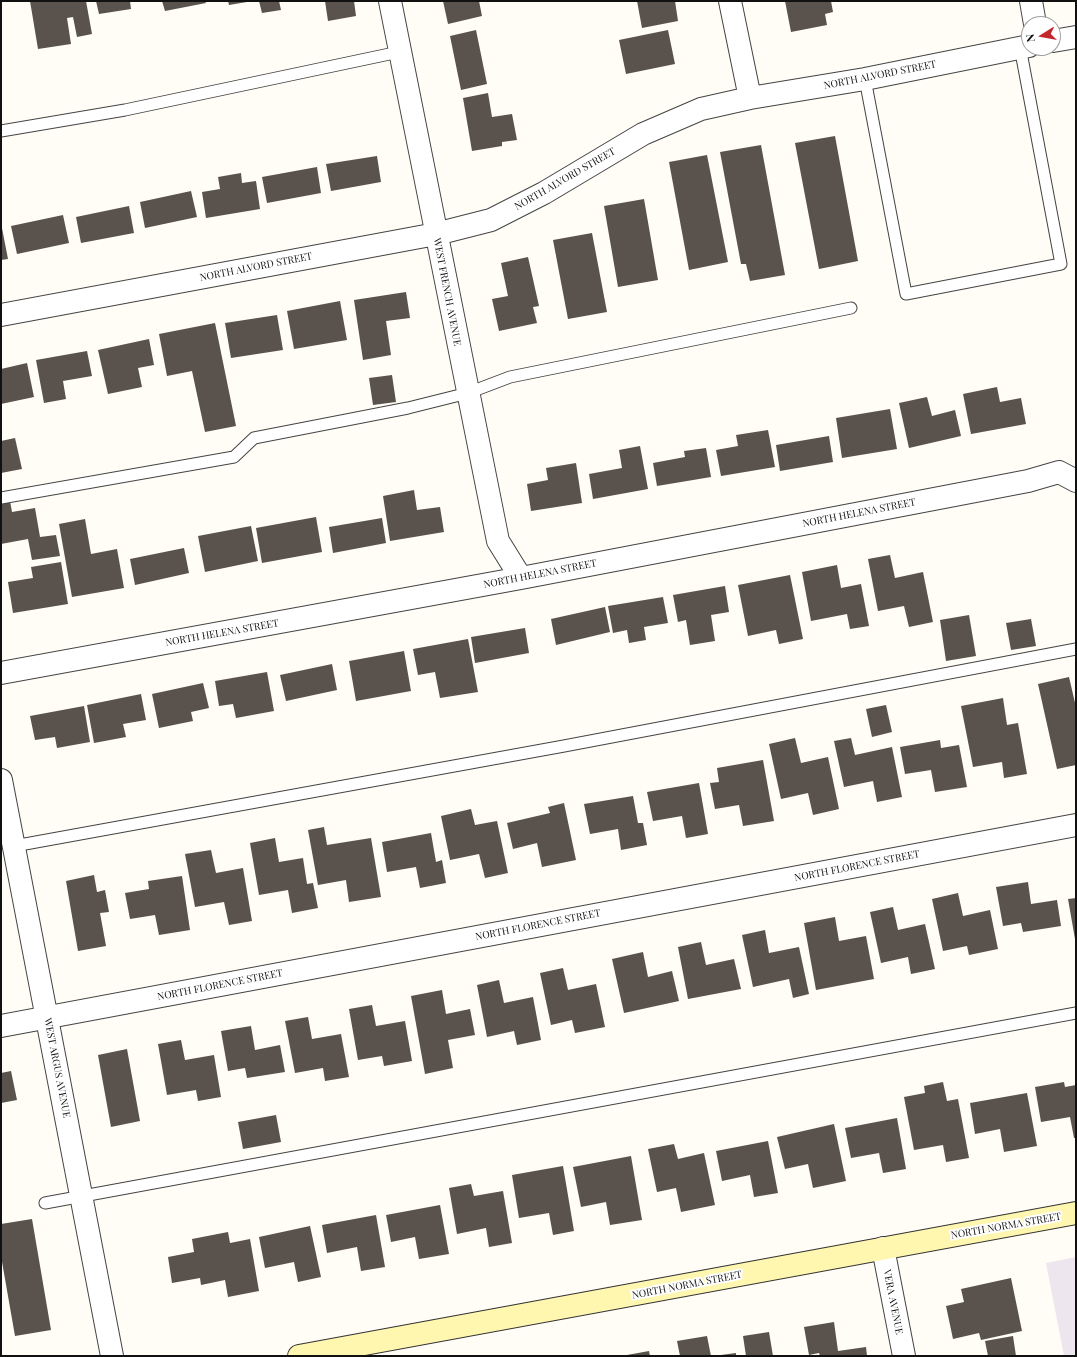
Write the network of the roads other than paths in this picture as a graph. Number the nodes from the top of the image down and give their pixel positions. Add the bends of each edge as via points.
1 (390, 1) edge
2 (730, 1) edge
3 (1031, 1) edge
4 (1034, 16) edge
5 (1076, 37) edge
6 (1061, 40) edge
7 (1021, 47) edge
8 (399, 52) junction
9 (1027, 56) edge
10 (865, 79) junction
11 (750, 98) junction
12 (1, 131) edge
13 (436, 234) junction
14 (851, 308) dead end
15 (1, 315) edge
16 (468, 393) junction
17 (1076, 482) edge
18 (1, 498) edge
19 (521, 578) junction
20 (1076, 649) edge
21 (1, 673) edge
22 (1, 780) edge
23 (1076, 825) edge
24 (14, 846) junction
25 (1076, 1013) edge
26 (47, 1018) junction
27 (1, 1026) edge
28 (81, 1195) junction
29 (45, 1203) dead end
30 (1076, 1213) edge
31 (883, 1248) junction
32 (112, 1356) edge
33 (299, 1356) edge
34 (904, 1356) edge

1 - 8 street, WEST FRENCH AVENUE
2 - 11 street
3 - 4 street
5 - 6 street
7 - 10 street, NORTH ALVORD STREET
8 - 12 lane via 125,110
8 - 13 street, WEST FRENCH AVENUE
9 - 10 lane via 1061,264 906,294
10 - 11 street, NORTH ALVORD STREET
11 - 13 street, NORTH ALVORD STREET via 701,109 643,134 544,194 492,220
13 - 15 street, NORTH ALVORD STREET
13 - 16 street, WEST FRENCH AVENUE
14 - 16 lane via 510,377
16 - 18 lane via 408,408 254,438 234,457
16 - 19 street, WEST FRENCH AVENUE via 498,540
17 - 19 street, NORTH HELENA STREET via 1059,472 1028,481
19 - 21 street, NORTH HELENA STREET
20 - 24 lane
22 - 24 street, WEST ARGUS AVENUE
23 - 26 street, NORTH FLORENCE STREET
24 - 26 street, WEST ARGUS AVENUE
25 - 28 lane via 363,1146
26 - 27 street, NORTH FLORENCE STREET
26 - 28 street, WEST ARGUS AVENUE
28 - 29 lane
28 - 32 street, WEST ARGUS AVENUE
30 - 31 main road, NORTH NORMA STREET
31 - 33 main road, NORTH NORMA STREET
31 - 34 street, VERA AVENUE

